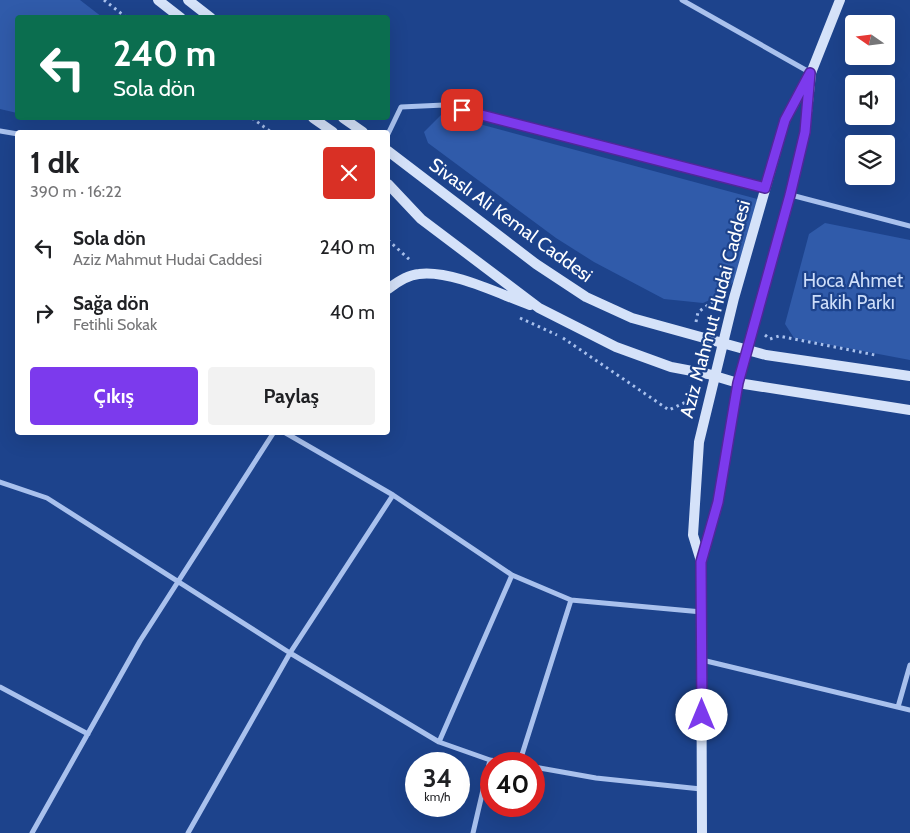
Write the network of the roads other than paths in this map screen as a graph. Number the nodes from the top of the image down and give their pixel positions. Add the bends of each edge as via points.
1 (158, 0) edge
2 (188, 0) edge
3 (682, 0) edge
4 (840, 0) edge
5 (178, 15) edge
6 (207, 15) edge
7 (810, 73) junction
8 (317, 120) edge
9 (346, 120) edge
10 (330, 130) edge
11 (360, 130) edge
12 (390, 130) edge
13 (0, 131) edge
14 (15, 134) edge
15 (390, 153) edge
16 (390, 186) edge
17 (765, 188) junction
18 (790, 195) junction
19 (910, 226) edge
20 (390, 288) edge
21 (539, 308) junction
22 (723, 343) junction
23 (748, 350) junction
24 (715, 376) junction
25 (910, 376) edge
26 (738, 383) junction
27 (910, 410) edge
28 (272, 435) edge
29 (289, 435) edge
30 (0, 482) edge
31 (394, 495) junction
32 (701, 562) junction
33 (512, 575) junction
34 (179, 582) junction
35 (571, 600) junction
36 (702, 612) junction
37 (290, 653) junction
38 (702, 660) junction
39 (910, 665) edge
40 (0, 686) edge
41 (898, 707) junction
42 (910, 710) edge
43 (88, 734) junction
44 (439, 742) junction
45 (523, 752) edge
46 (480, 756) edge
47 (545, 769) edge
48 (701, 789) junction
49 (480, 803) edge
50 (32, 833) edge
51 (188, 833) edge
52 (473, 833) edge
53 (702, 833) edge

1 - 5 main road
2 - 6 main road
3 - 7 street
4 - 7 main road, Aziz Mahmut Hudai Caddesi
7 - 17 main road, Aziz Mahmut Hudai Caddesi via 785,120
7 - 18 main road, Aziz Mahmut Hudai Caddesi via 805,132
8 - 10 main road
9 - 11 main road
12 - 17 street via 402,107 444,105
13 - 14 street
15 - 22 main road, Sivaslı Ali Kemal Caddesi via 536,264 586,297 632,318
16 - 21 main road via 421,219
17 - 22 main road, Aziz Mahmut Hudai Caddesi
18 - 19 street
18 - 23 main road, Aziz Mahmut Hudai Caddesi
20 - 21 main road via 403,278 419,274 452,277
21 - 24 main road via 616,347 671,367
22 - 23 main road, Sivaslı Ali Kemal Caddesi
22 - 24 main road, Aziz Mahmut Hudai Caddesi
23 - 25 main road, Sivaslı Ali Kemal Caddesi
23 - 26 main road, Aziz Mahmut Hudai Caddesi
24 - 26 main road
24 - 32 main road, Aziz Mahmut Hudai Caddesi via 699,442 693,535
26 - 27 main road
26 - 32 main road, Aziz Mahmut Hudai Caddesi via 718,502
28 - 34 street
29 - 31 street
30 - 34 street via 47,498
31 - 33 street
31 - 37 street
32 - 36 main road, Aziz Mahmut Hudai Caddesi
33 - 35 street
33 - 44 street
34 - 37 street
34 - 43 street via 140,641
35 - 36 street
35 - 45 street
36 - 38 main road, Aziz Mahmut Hudai Caddesi
37 - 44 street
37 - 51 street
38 - 41 street
38 - 48 main road, Aziz Mahmut Hudai Caddesi
39 - 41 street
40 - 43 street
41 - 42 street
43 - 50 street
44 - 46 street
47 - 48 street
48 - 53 main road, Aziz Mahmut Hudai Caddesi
49 - 52 street

